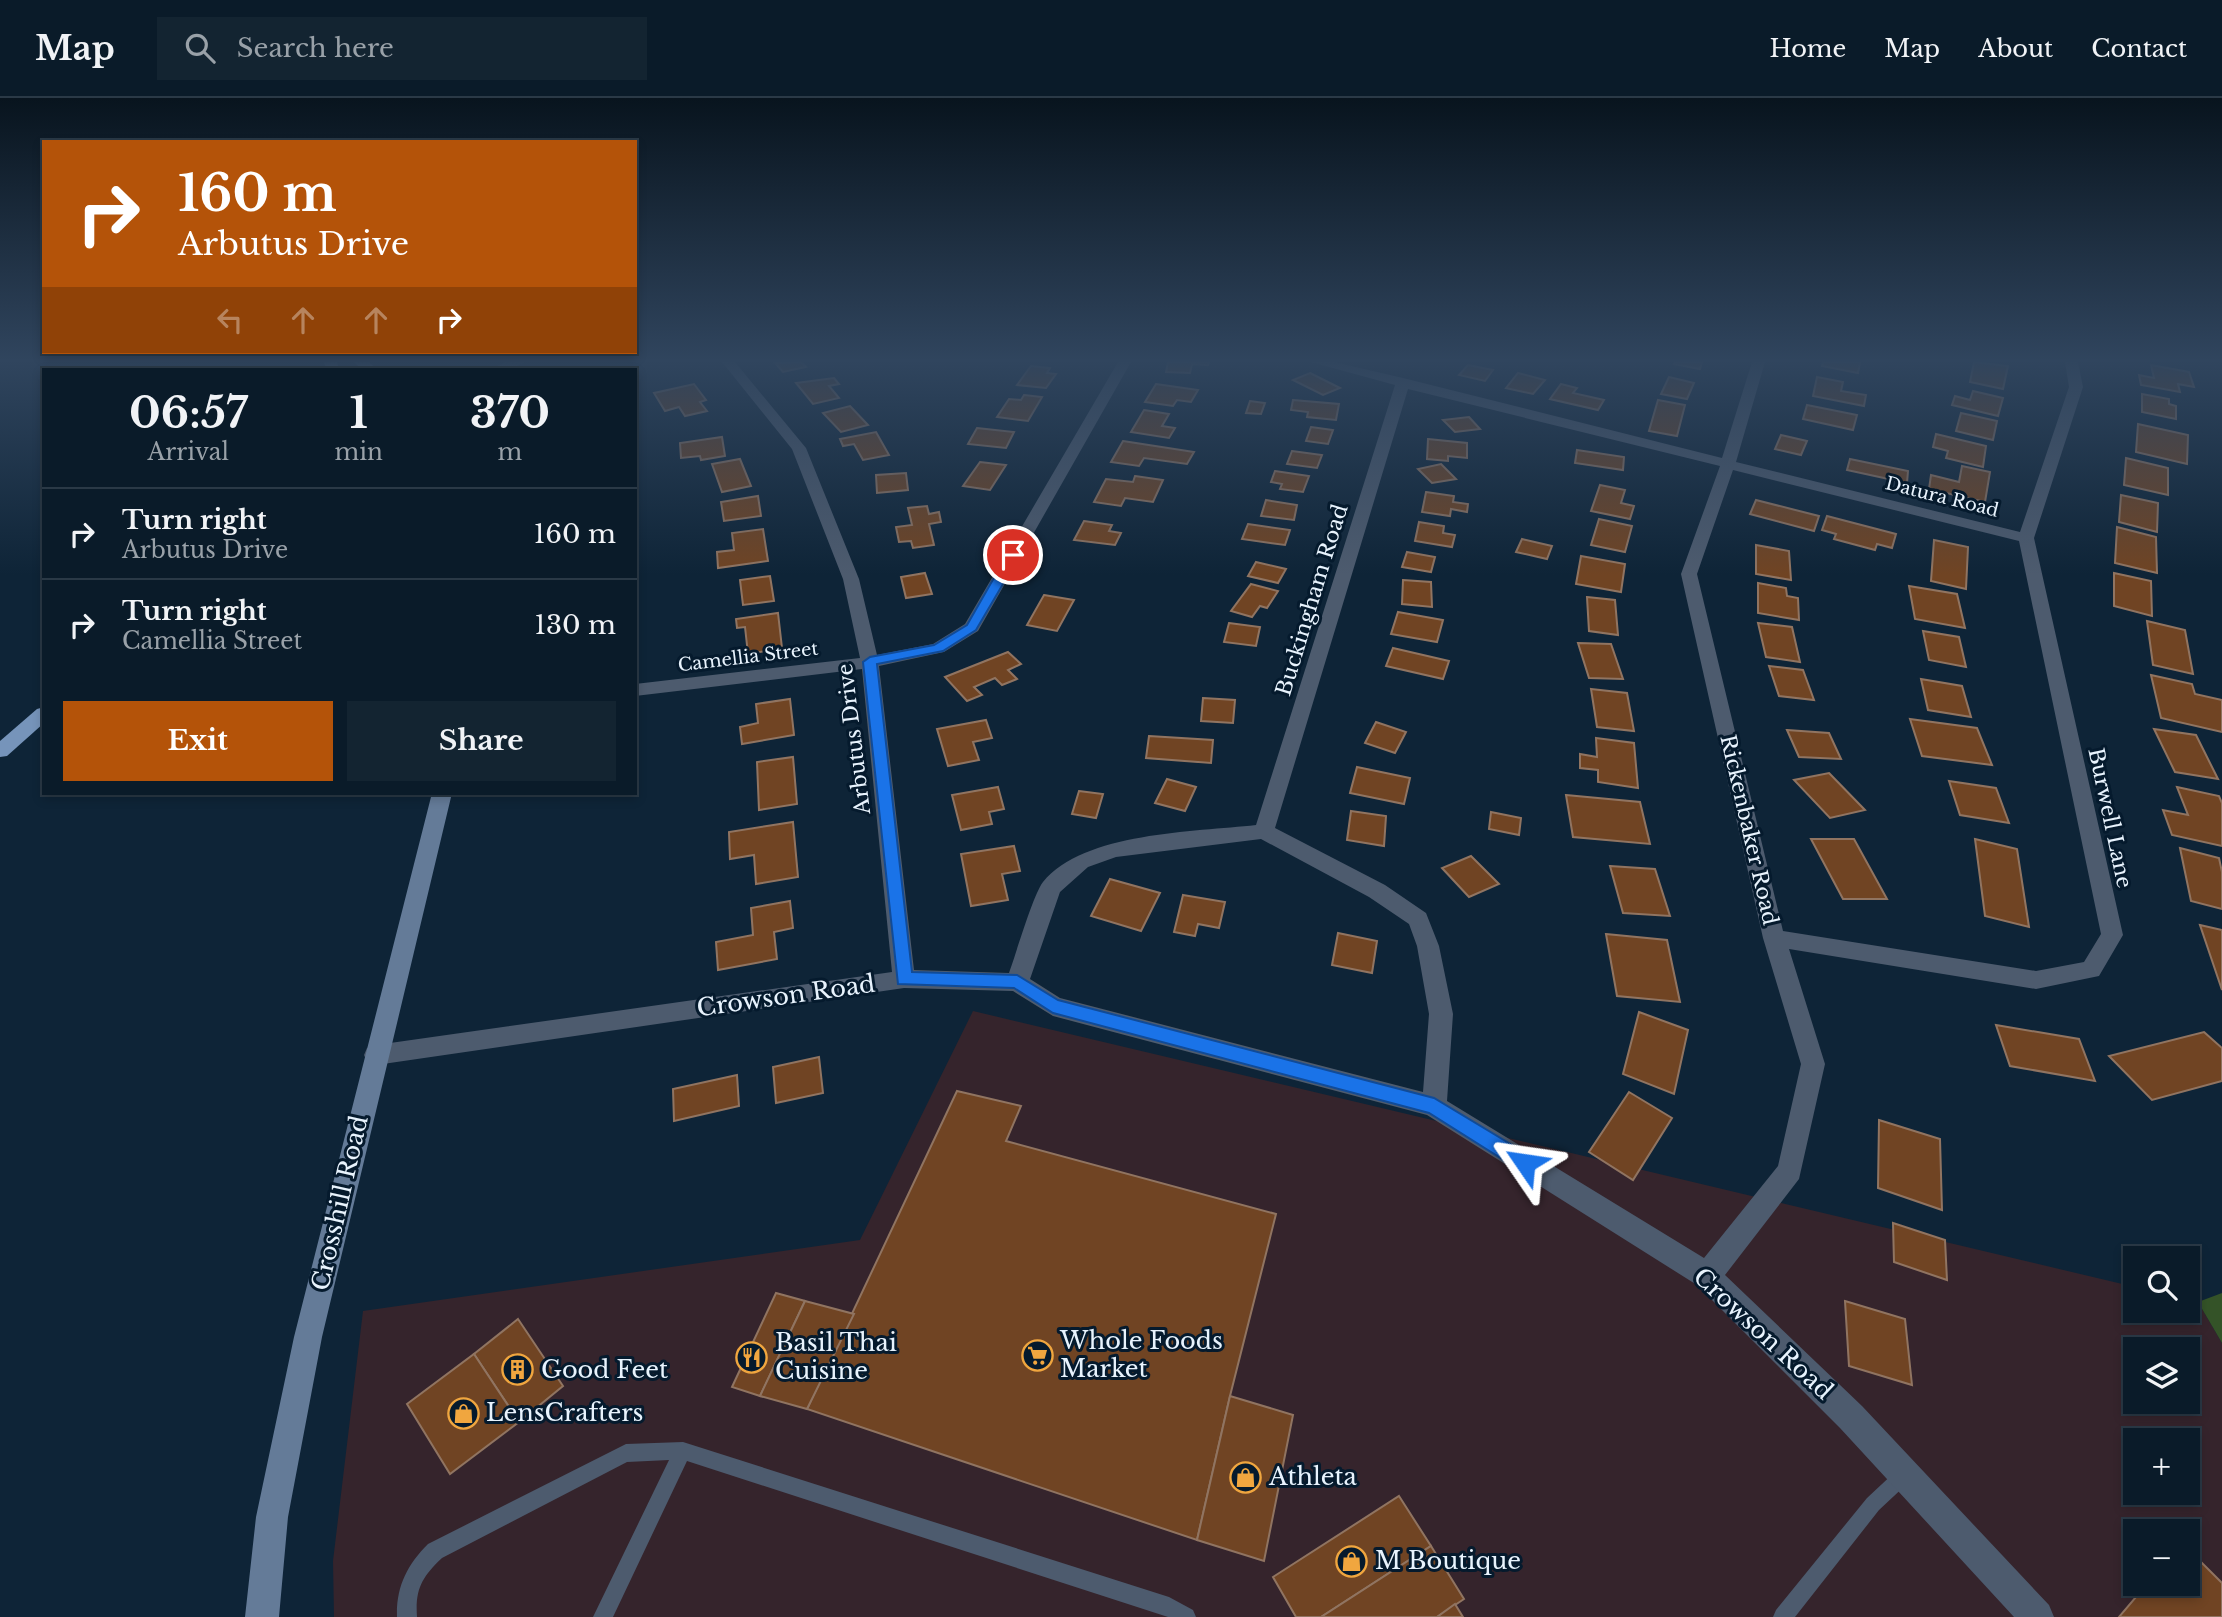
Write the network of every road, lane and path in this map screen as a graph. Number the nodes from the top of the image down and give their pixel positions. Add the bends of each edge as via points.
1 (787, 433) edge
2 (1084, 433) edge
3 (1387, 433) edge
4 (1607, 433) edge
5 (1736, 433) edge
6 (2061, 433) edge
7 (1728, 463) junction
8 (2026, 538) junction
9 (870, 662) junction
10 (637, 690) edge
11 (42, 715) edge
12 (0, 751) edge
13 (441, 795) edge
14 (1264, 831) junction
15 (1774, 939) junction
16 (904, 979) junction
17 (1017, 982) junction
18 (376, 1055) junction
19 (1434, 1106) junction
20 (1707, 1276) junction
21 (683, 1451) junction
22 (1905, 1475) junction
23 (262, 1617) edge
24 (407, 1617) edge
25 (603, 1617) edge
26 (1186, 1617) edge
27 (1783, 1617) edge
28 (2037, 1617) edge

1 - 9 street, Arbutus Drive via 799,448 851,579
2 - 9 street, Camellia Street via 972,627 938,648
3 - 14 street, Buckingham Road
4 - 7 street, Datura Road
5 - 7 street, Rickenbaker Road
6 - 8 street
7 - 8 street, Datura Road
7 - 15 street, Rickenbaker Road via 1689,574
8 - 15 street, Burwell Lane via 2112,935 2091,970 2036,980
9 - 10 street, Camellia Street
9 - 16 street, Arbutus Drive
11 - 12 main road
13 - 18 main road, Crosshill Road
14 - 17 street via 1114,850 1080,862 1051,888
14 - 19 street via 1377,891 1418,919 1441,1014
15 - 20 street, Rickenbaker Road via 1813,1064 1790,1171
16 - 17 street, Crowson Road
16 - 18 street, Crowson Road
17 - 19 street, Crowson Road via 1053,1006
18 - 23 main road, Crosshill Road via 303,1363 272,1517
19 - 20 street, Crowson Road
20 - 22 street, Crowson Road
21 - 24 lane via 626,1453 435,1551 415,1570 406,1600
21 - 25 lane
21 - 26 lane via 1169,1607
22 - 27 lane via 1873,1504
22 - 28 street, Crowson Road

